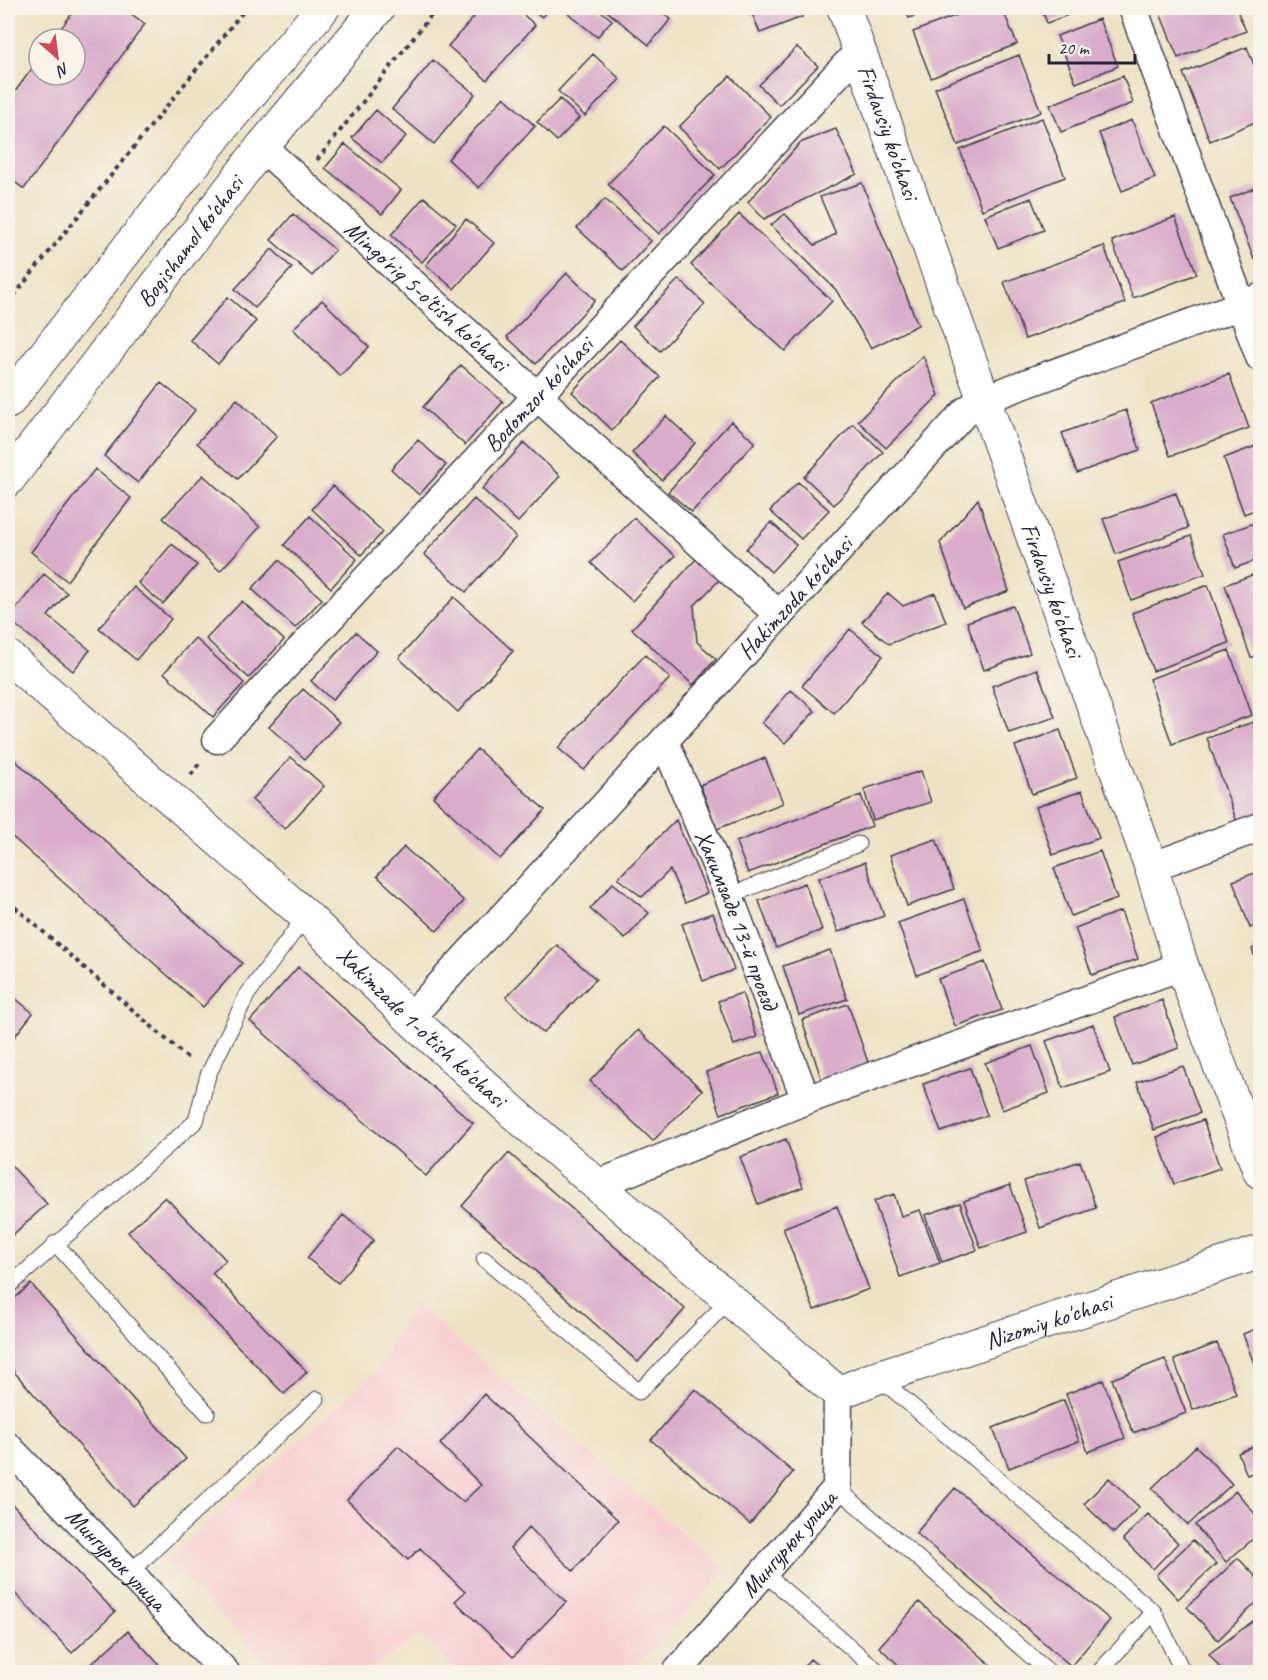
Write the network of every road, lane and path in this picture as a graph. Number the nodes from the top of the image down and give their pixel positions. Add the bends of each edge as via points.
1 (246, 8) edge
2 (323, 8) edge
3 (378, 8) edge
4 (437, 8) edge
5 (844, 8) edge
6 (1133, 8) edge
7 (860, 50) junction
8 (262, 147) junction
9 (300, 182) junction
10 (1251, 301) edge
11 (8, 303) edge
12 (1260, 357) edge
13 (537, 396) junction
14 (984, 399) junction
15 (8, 402) edge
16 (8, 480) edge
17 (778, 614) junction
18 (8, 657) edge
19 (217, 739) joint
20 (665, 742) junction
21 (172, 801) junction
22 (1260, 827) edge
23 (858, 844) dead end
24 (1151, 867) junction
25 (729, 896) junction
26 (8, 901) edge
27 (306, 916) junction
28 (1182, 966) junction
29 (410, 1018) junction
30 (208, 1075) junction
31 (806, 1100) junction
32 (1260, 1172) edge
33 (596, 1185) junction
34 (55, 1243) junction
35 (1260, 1252) edge
36 (484, 1259) dead end
37 (8, 1287) edge
38 (729, 1300) junction
39 (878, 1377) junction
40 (838, 1393) junction
41 (316, 1400) dead end
42 (207, 1413) dead end
43 (8, 1447) edge
44 (837, 1488) junction
45 (130, 1572) junction
46 (763, 1572) junction
47 (1154, 1612) junction
48 (225, 1672) edge
49 (677, 1672) edge
50 (879, 1672) edge
51 (1049, 1672) edge
52 (1099, 1672) edge
53 (1183, 1672) edge

1 - 11 path
2 - 15 street, Bogishamol ko'chasi via 227,121
3 - 8 street, Bogishamol ko'chasi
4 - 9 path
5 - 7 street, Firdavsiy ko'chasi
6 - 10 street
7 - 13 street, Bodomzor ko'chasi
7 - 14 street, Firdavsiy ko'chasi
8 - 9 street, Mingo'riq 5-o'tish ko'chasi
8 - 16 street, Bogishamol ko'chasi
9 - 13 street, Mingo'riq 5-o'tish ko'chasi
10 - 12 street
10 - 14 street, Hakimzoda ko'chasi
13 - 17 street, Mingo'riq 5-o'tish ko'chasi
13 - 19 street, Bodomzor ko'chasi
14 - 17 street, Hakimzoda ko'chasi via 966,411
14 - 24 street, Firdavsiy ko'chasi
17 - 20 street, Hakimzoda ko'chasi
18 - 21 street, Xakimzade 1-o'tish ko'chasi
19 - 21 path
20 - 25 street, Хакимзаде 13-й проезд
20 - 29 street, Hakimzoda ko'chasi
21 - 27 street, Xakimzade 1-o'tish ko'chasi
22 - 24 street
23 - 25 lane
24 - 28 street, Firdavsiy ko'chasi
25 - 31 street, Хакимзаде 13-й проезд
26 - 30 path
27 - 29 street, Xakimzade 1-o'tish ko'chasi
27 - 30 lane via 248,995
28 - 31 street
28 - 32 street, Firdavsiy ko'chasi
29 - 33 street, Xakimzade 1-o'tish ko'chasi
30 - 34 lane via 196,1121
31 - 33 street
33 - 38 street, Xakimzade 1-o'tish ko'chasi
34 - 37 lane
34 - 42 lane
35 - 39 street, Nizomiy ko'chasi
36 - 38 lane via 639,1392
38 - 40 street, Xakimzade 1-o'tish ko'chasi
39 - 40 street, Nizomiy ko'chasi
39 - 47 lane
40 - 44 street, Мингурюк улица
41 - 45 lane
43 - 45 street, Мингурюк улица
44 - 46 street, Мингурюк улица
44 - 51 lane
45 - 48 street, Мингурюк улица
46 - 49 street, Мингурюк улица
46 - 50 lane
47 - 52 lane
47 - 53 lane

